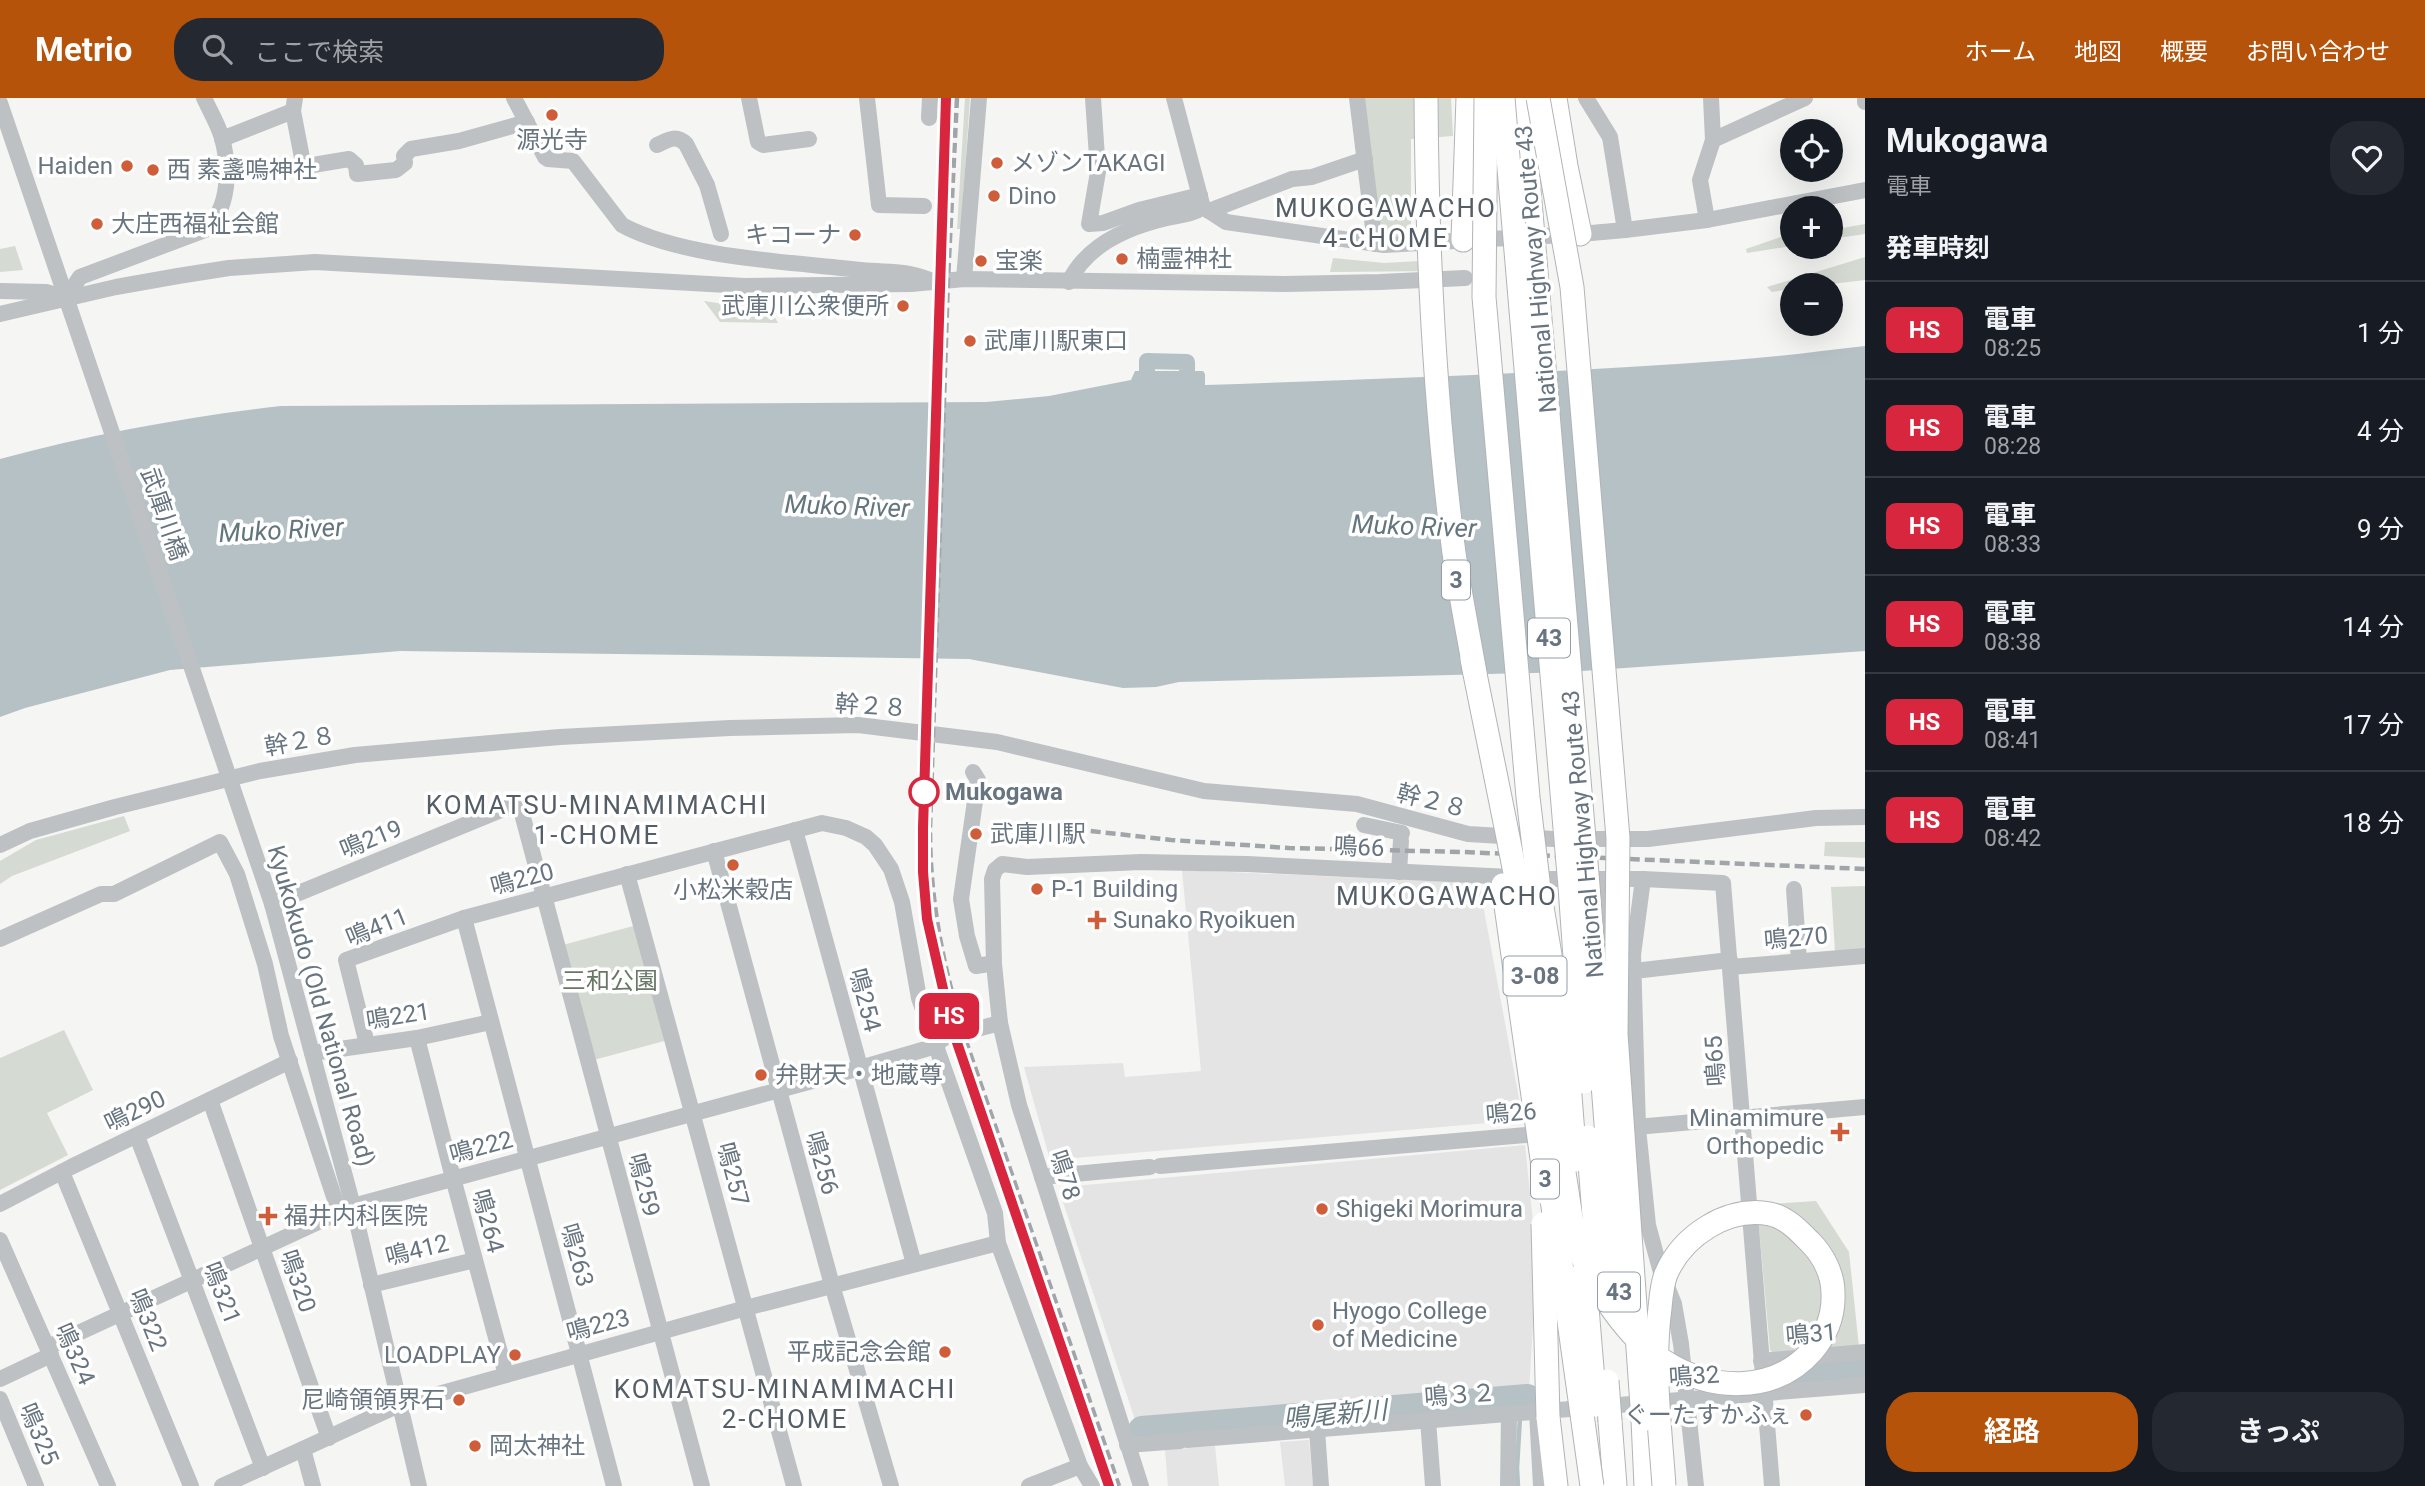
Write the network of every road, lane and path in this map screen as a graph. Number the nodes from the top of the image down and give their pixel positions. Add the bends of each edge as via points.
1 (204, 98) edge
2 (513, 98) edge
3 (749, 98) edge
4 (867, 98) edge
5 (930, 98) edge
6 (979, 98) edge
7 (1093, 98) edge
8 (1174, 98) edge
9 (1357, 98) edge
10 (1424, 98) edge
11 (1468, 98) edge
12 (1486, 98) edge
13 (1503, 98) edge
14 (1521, 98) edge
15 (1538, 98) edge
16 (1555, 98) edge
17 (1586, 98) edge
18 (1711, 98) edge
19 (1805, 98) edge
20 (0, 103) edge
21 (294, 105) edge
22 (929, 118) dead end
23 (527, 122) junction
24 (222, 139) junction
25 (809, 139) dead end
26 (1713, 140) junction
27 (656, 145) dead end
28 (1365, 159) junction
29 (1865, 190) edge
30 (1204, 204) junction
31 (924, 206) dead end
32 (1707, 220) junction
33 (1625, 229) junction
34 (721, 234) dead end
35 (1580, 234) junction
36 (1463, 240) junction
37 (1375, 244) junction
38 (1465, 278) dead end
39 (964, 279) junction
40 (932, 281) junction
41 (1069, 282) junction
42 (0, 291) edge
43 (66, 298) junction
44 (0, 314) edge
45 (1472, 659) junction
46 (219, 745) joint
47 (975, 776) dead end
48 (230, 779) junction
49 (1865, 817) edge
50 (1364, 825) dead end
51 (795, 830) junction
52 (0, 845) edge
53 (714, 851) junction
54 (995, 870) joint
55 (1399, 872) junction
56 (627, 874) junction
57 (1549, 879) junction
58 (1603, 879) junction
59 (1643, 879) junction
60 (1723, 883) joint
61 (1794, 889) dead end
62 (543, 897) junction
63 (272, 904) junction
64 (464, 918) junction
65 (0, 939) edge
66 (1865, 956) edge
67 (1799, 961) junction
68 (1731, 963) junction
69 (989, 964) dead end
70 (1634, 971) junction
71 (491, 1022) junction
72 (1000, 1023) junction
73 (1637, 1026) junction
74 (973, 1030) tunnel mouth
75 (418, 1038) junction
76 (939, 1042) junction
77 (367, 1044) junction
78 (312, 1053) junction
79 (290, 1062) junction
80 (860, 1068) junction
81 (778, 1091) junction
82 (210, 1100) junction
83 (1865, 1107) edge
84 (693, 1114) junction
85 (1741, 1118) junction
86 (1638, 1128) junction
87 (137, 1136) junction
88 (608, 1137) junction
89 (1537, 1140) junction
90 (526, 1158) junction
91 (62, 1172) junction
92 (1042, 1177) junction
93 (453, 1178) junction
94 (0, 1204) edge
95 (346, 1209) junction
96 (0, 1240) edge
97 (998, 1243) junction
98 (261, 1247) junction
99 (475, 1259) junction
100 (914, 1264) junction
101 (192, 1278) junction
102 (371, 1285) junction
103 (832, 1285) junction
104 (746, 1308) junction
105 (120, 1312) junction
106 (660, 1332) junction
107 (49, 1351) junction
108 (1865, 1352) edge
109 (580, 1353) junction
110 (1761, 1362) junction
111 (506, 1375) junction
112 (0, 1379) edge
113 (1865, 1385) edge
114 (1764, 1390) junction
115 (1687, 1396) junction
116 (0, 1399) edge
117 (399, 1405) junction
118 (1523, 1413) junction
119 (1428, 1420) junction
120 (1627, 1420) junction
121 (1317, 1430) junction
122 (329, 1438) junction
123 (1127, 1445) junction
124 (303, 1449) junction
125 (1080, 1466) junction
126 (262, 1468) junction
127 (36, 1486) edge
128 (108, 1486) edge
129 (191, 1486) edge
130 (222, 1486) edge
131 (313, 1486) edge
132 (419, 1486) edge
133 (614, 1486) edge
134 (702, 1486) edge
135 (794, 1486) edge
136 (891, 1486) edge
137 (1029, 1486) edge
138 (1092, 1486) edge
139 (1141, 1486) edge
140 (1321, 1486) edge
141 (1433, 1486) edge
142 (1508, 1486) edge
143 (1541, 1486) edge
144 (1556, 1486) edge
145 (1578, 1486) edge
146 (1592, 1486) edge
147 (1604, 1486) edge
148 (1615, 1486) edge
149 (1636, 1486) edge
150 (1646, 1486) edge
151 (1664, 1486) edge
152 (1696, 1486) edge
153 (1772, 1486) edge

1 - 24 street
2 - 23 street
3 - 25 street via 758,142
4 - 31 street via 880,205
5 - 22 street
6 - 39 street
7 - 30 street via 1098,172 1089,223 1103,223 1152,206
8 - 30 street
9 - 28 street
10 - 45 highway, 3, bridge via 1436,377 1454,553
10 - 89 highway, 3, bridge via 1423,211 1433,377 1451,552
11 - 36 highway
12 - 147 highway, bridge via 1484,297 1528,797 1567,1057
13 - 120 highway, National Highway Route 43 / 43, bridge via 1570,887
14 - 120 highway, National Highway Route 43 / 43, bridge via 1588,886
15 - 120 highway, bridge via 1572,287 1618,838 1616,1034
16 - 35 highway
17 - 33 street via 1610,137
18 - 26 street
19 - 26 street
20 - 43 street, 武庫川橋
21 - 23 street via 303,163 349,159 357,174 396,170 411,149
21 - 24 street
23 - 40 street via 545,157 573,162 622,225 631,229 724,254 908,272
24 - 43 street via 223,204 212,224 80,277
26 - 32 street via 1700,180
27 - 34 street via 674,138 686,144 707,185
28 - 30 street
28 - 37 street
29 - 32 street
30 - 37 street via 1226,222
30 - 41 street via 1194,213 1117,234 1074,271
32 - 33 street
33 - 35 street
35 - 36 street
36 - 37 street
38 - 41 street via 1286,284
39 - 40 street
39 - 41 street
40 - 43 street via 745,286 315,262 229,268
42 - 43 street via 46,292
43 - 44 street
43 - 46 street, 武庫川橋
45 - 146 highway, 3, bridge
45 - 151 highway, 3-08, bridge via 1524,918 1570,1208 1579,1250 1599,1291 1639,1339 1647,1346 1655,1353 1663,1360 1698,1377 1727,1384 1755,1382 1780,1377 1824,1338 1833,1293 1829,1269 1796,1227 1773,1214 1746,1213 1719,1221 1696,1234 1681,1250 1666,1275 1657,1332 1657,1345 1657,1358 1657,1383
46 - 48 street, Kyukokudo (Old National Road)
47 - 69 street via 961,899 976,966
48 - 49 street, 幹２８ via 355,755 519,740 858,725 997,742 1204,791 1356,804 1468,834 1648,839 1816,817
48 - 52 street, 幹２８ via 30,831
48 - 63 street, Kyukokudo (Old National Road)
50 - 55 street via 1401,837
51 - 53 street, 鳴220
51 - 76 street, 鳴220 via 822,823 846,828 866,837 882,854 897,883 919,998
51 - 80 street, 鳴254
53 - 56 street, 鳴220
53 - 81 street, 鳴256
54 - 55 street, 鳴66 via 1002,864 1141,862
54 - 72 street, 鳴78 via 994,964
55 - 57 street, 鳴66
56 - 62 street, 鳴220
56 - 84 street, 鳴257
57 - 58 street, 鳴66
57 - 89 street via 1556,934
58 - 59 street, 鳴66
58 - 73 street via 1608,963
59 - 60 street, 鳴66
59 - 70 street
60 - 68 street, 鳴65
61 - 67 street
62 - 63 street, 鳴219 via 522,810 511,806
62 - 64 street, 鳴220
62 - 88 street, 鳴259
63 - 78 street, Kyukokudo (Old National Road)
64 - 71 street, 鳴263
64 - 77 street, 鳴411 via 345,960
65 - 79 street via 101,894 114,894 220,842 237,874
66 - 67 street, 鳴270
67 - 68 street, 鳴270
68 - 70 street, 鳴270
68 - 85 street, 鳴65
70 - 73 street
71 - 75 street, 鳴221
71 - 90 street, 鳴263
72 - 74 street
72 - 92 street, 鳴78 via 1018,1105
73 - 86 street
75 - 77 street, 鳴221
75 - 93 street, 鳴264
76 - 80 street, 鳴222
76 - 97 street, 鳴220 via 995,1213
77 - 78 street, 鳴221
78 - 95 street, Kyukokudo (Old National Road)
79 - 82 street, 鳴290
79 - 95 street
80 - 81 street, 鳴222
80 - 100 street, 鳴254
81 - 84 street, 鳴222
81 - 103 street, 鳴256
82 - 87 street, 鳴290
82 - 98 street, 鳴320
83 - 85 street, 鳴26
84 - 88 street, 鳴222
84 - 104 street, 鳴257
85 - 86 street, 鳴26
85 - 110 street, 鳴65
86 - 89 street, 鳴26
86 - 115 street via 1648,1225 1674,1304
87 - 91 street, 鳴290
87 - 101 street, 鳴321
88 - 90 street, 鳴222
88 - 106 street, 鳴259
89 - 92 street, 鳴26
89 - 144 highway, bridge via 1548,1417
89 - 145 highway, 3, bridge via 1561,1301
90 - 93 street, 鳴222
90 - 109 street, 鳴263
91 - 94 street, 鳴290
91 - 105 street, 鳴322
92 - 123 street, 鳴78
93 - 95 street, 鳴222
93 - 99 street, 鳴264
95 - 98 street, 鳴222
95 - 102 street, Kyukokudo (Old National Road)
96 - 107 street, 鳴324
97 - 100 street, 鳴223
97 - 125 street, 鳴220
98 - 101 street, 鳴222
98 - 122 street, 鳴320
99 - 102 street, 鳴412
99 - 111 street, 鳴264
100 - 103 street, 鳴223
101 - 105 street, 鳴222
101 - 126 street, 鳴321
102 - 117 street, Kyukokudo (Old National Road)
103 - 104 street, 鳴223
103 - 136 street, 鳴256
104 - 106 street, 鳴223
104 - 135 street, 鳴257
105 - 107 street, 鳴222
105 - 129 street, 鳴322
106 - 109 street, 鳴223
106 - 134 street, 鳴259
107 - 112 street, 鳴222
107 - 128 street, 鳴324
108 - 110 street, 鳴31
109 - 111 street, 鳴223
109 - 133 street, 鳴263
110 - 114 street, 鳴65
111 - 117 street, 鳴223
113 - 114 street, 鳴32
114 - 115 street, 鳴32
114 - 153 street
115 - 118 street, 鳴32
115 - 152 street
116 - 127 street, 鳴325
117 - 122 street, 鳴223
117 - 132 street, Kyukokudo (Old National Road)
118 - 119 street, 鳴３２
118 - 142 street
118 - 143 street
119 - 121 street, 鳴３２
119 - 141 street
120 - 148 highway, National Highway Route 43 / 43
120 - 149 highway, National Highway Route 43 / 43
120 - 150 highway
121 - 123 street, 鳴３２
121 - 140 street
122 - 124 street, 鳴223
123 - 139 street, 鳴78
124 - 126 street, 鳴223
124 - 131 street
125 - 137 street
125 - 138 street, 鳴220
126 - 130 street, 鳴223

